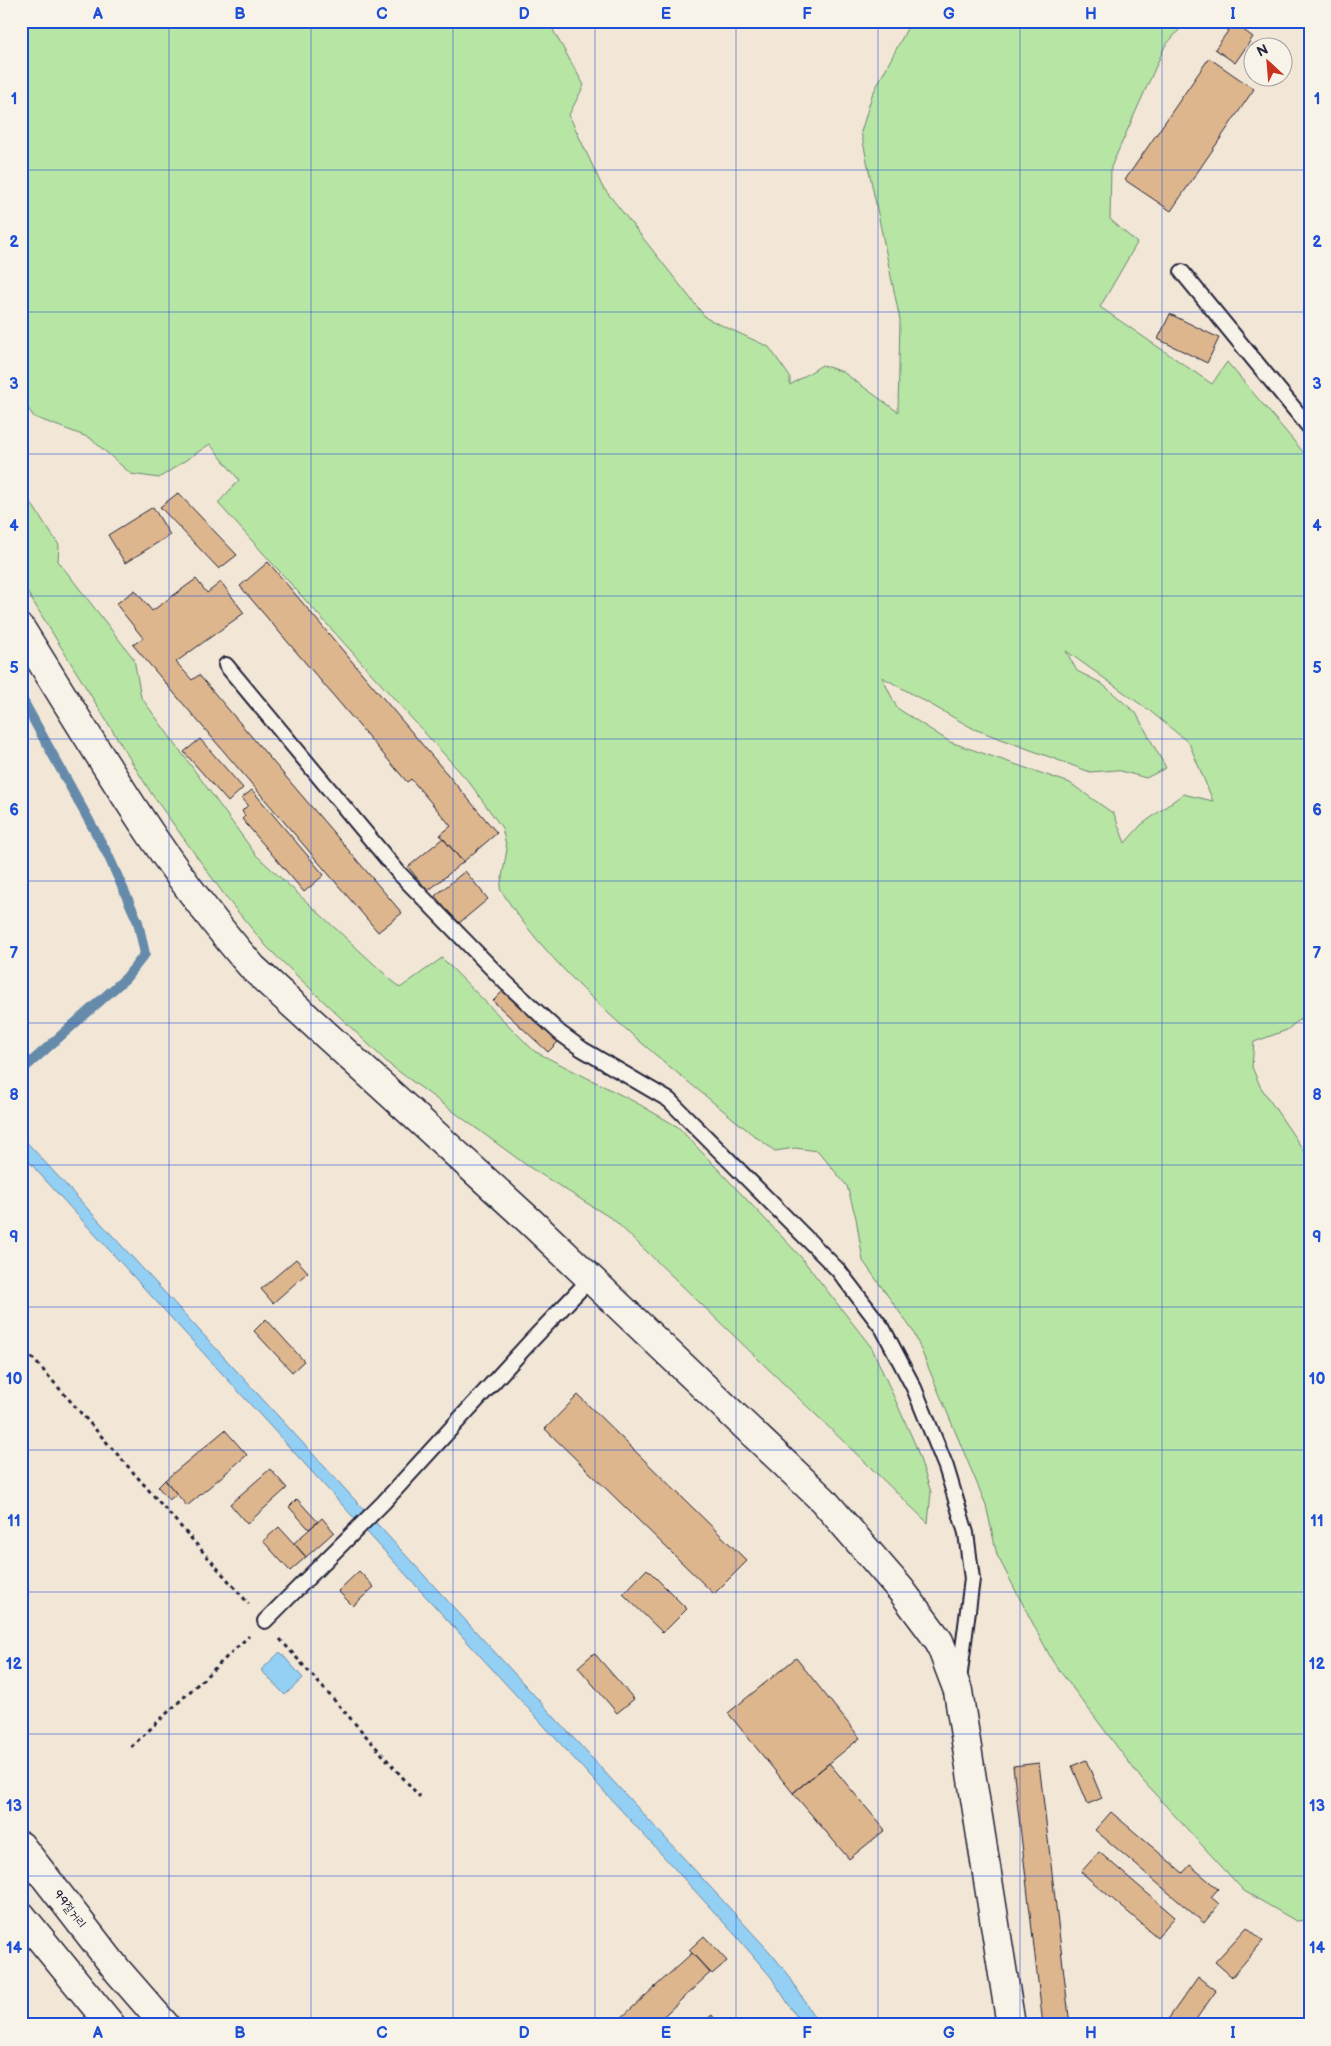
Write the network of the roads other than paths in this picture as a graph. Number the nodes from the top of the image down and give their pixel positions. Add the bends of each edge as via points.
1 (1182, 272) dead end
2 (1310, 428) edge
3 (21, 629) edge
4 (226, 665) dead end
5 (590, 1279) junction
6 (265, 1621) road end
7 (958, 1691) junction
8 (21, 1846) edge
9 (21, 1915) edge
10 (111, 2025) edge
11 (165, 2025) edge
12 (1011, 2025) edge

1 - 2 lane
3 - 5 main road via 149,833 214,924 253,968
4 - 7 lane via 398,872 506,983 582,1049 668,1100 838,1270 882,1329 914,1388 946,1467 966,1533 972,1579
5 - 6 lane via 383,1503
5 - 7 main road via 823,1500 901,1590 938,1641
7 - 12 main road
8 - 11 main road, 9·9절거리 via 118,1971
9 - 10 main road

